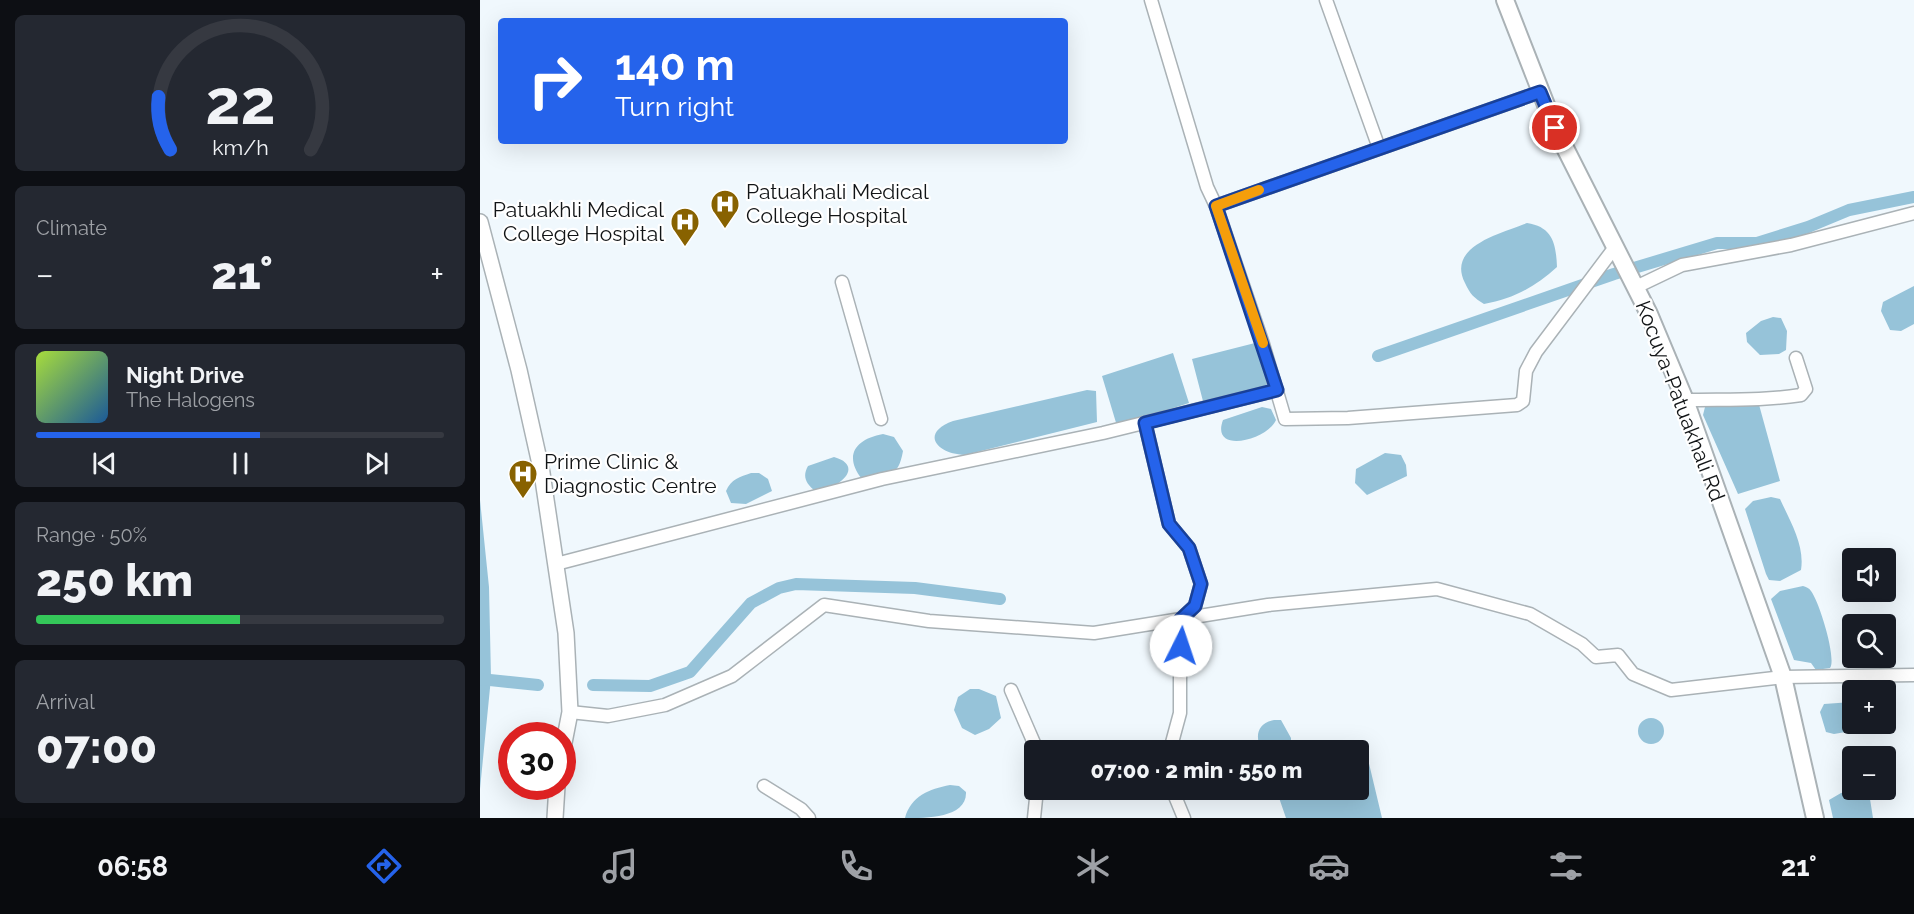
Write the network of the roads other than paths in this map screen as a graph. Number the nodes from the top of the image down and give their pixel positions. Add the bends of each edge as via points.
1 (1151, 0) edge
2 (1326, 0) edge
3 (1505, 0) edge
4 (1540, 92) junction
5 (1379, 148) junction
6 (1216, 206) junction
7 (1914, 213) edge
8 (480, 222) edge
9 (1618, 252) junction
10 (842, 282) dead end
11 (1636, 287) junction
12 (1796, 358) dead end
13 (1277, 390) junction
14 (1684, 400) junction
15 (881, 420) dead end
16 (1145, 423) junction
17 (556, 564) junction
18 (1180, 620) junction
19 (1914, 675) edge
20 (1783, 676) junction
21 (1011, 690) dead end
22 (570, 712) junction
23 (568, 722) edge
24 (1033, 740) edge
25 (1173, 740) edge
26 (764, 786) dead end
27 (556, 800) edge
28 (1036, 800) edge
29 (1177, 800) edge
30 (555, 818) edge
31 (809, 818) edge
32 (1034, 818) edge
33 (1184, 818) edge
34 (1815, 818) edge

1 - 6 street
2 - 5 street
3 - 4 main road, Kocuya-Patuakhali Rd
4 - 5 street
4 - 9 main road, Kocuya-Patuakhali Rd via 1580,183
5 - 6 street
6 - 13 street
7 - 11 street via 1791,245 1682,265
8 - 17 street via 542,473
9 - 11 main road, Kocuya-Patuakhali Rd
9 - 13 street via 1575,298 1536,352 1526,371 1522,401 1517,405 1285,419
10 - 15 street
11 - 14 main road, Kocuya-Patuakhali Rd
12 - 14 street via 1806,389 1801,395 1766,401 1749,397
13 - 16 street
14 - 20 main road, Kocuya-Patuakhali Rd
16 - 17 street via 882,479
16 - 18 street via 1169,524 1189,548 1201,584 1195,606
17 - 22 street via 566,633
18 - 20 street via 1268,605 1437,589 1530,614 1582,644 1596,657 1618,655 1633,674 1671,690
18 - 22 street via 1095,633 929,621 824,605 732,676 665,705 608,716
18 - 25 street via 1180,713
19 - 20 street
20 - 34 main road, Kocuya-Patuakhali Rd
21 - 24 street
22 - 23 street
26 - 31 street
27 - 30 street
28 - 32 street
29 - 33 street

